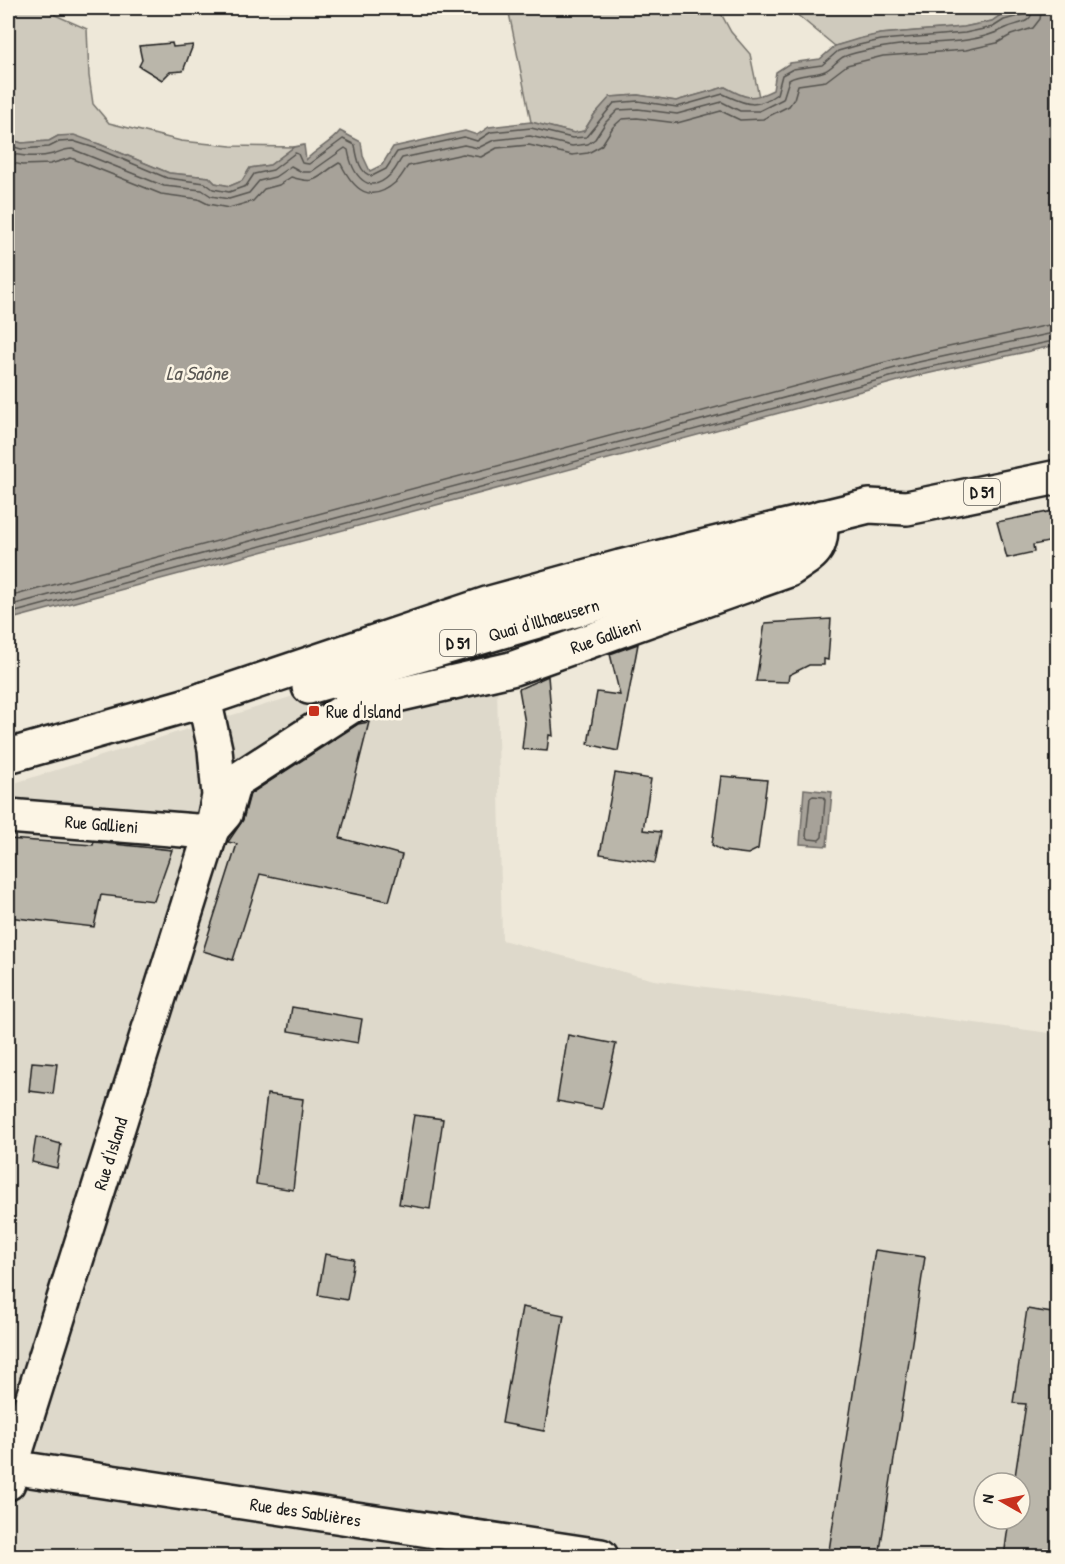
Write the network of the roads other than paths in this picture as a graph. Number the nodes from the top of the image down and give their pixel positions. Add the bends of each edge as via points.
1 (1058, 477) edge
2 (821, 528) junction
3 (346, 678) junction
4 (207, 708) junction
5 (8, 756) edge
6 (8, 779) edge
7 (8, 816) edge
8 (204, 830) junction
9 (9, 1475) edge
10 (601, 1557) edge

1 - 2 street, Quai d'Illhaeusern / D 51 via 907,508 869,506
2 - 3 street, Quai d'Illhaeusern / D 51 via 620,567 490,603
2 - 3 street, Rue Gallieni via 814,554 789,570 511,669
3 - 4 street, Quai d'Illhaeusern / D 51
3 - 8 street, Rue Gallieni via 234,782 225,814
4 - 5 street, Quai d'Illhaeusern / D 51
4 - 6 street, Quai d'Illhaeusern / D 51
4 - 8 street, Rue d'Island via 219,796
7 - 8 street, Rue Gallieni
8 - 9 street, Rue d'Island
9 - 10 street, Rue des Sablières

